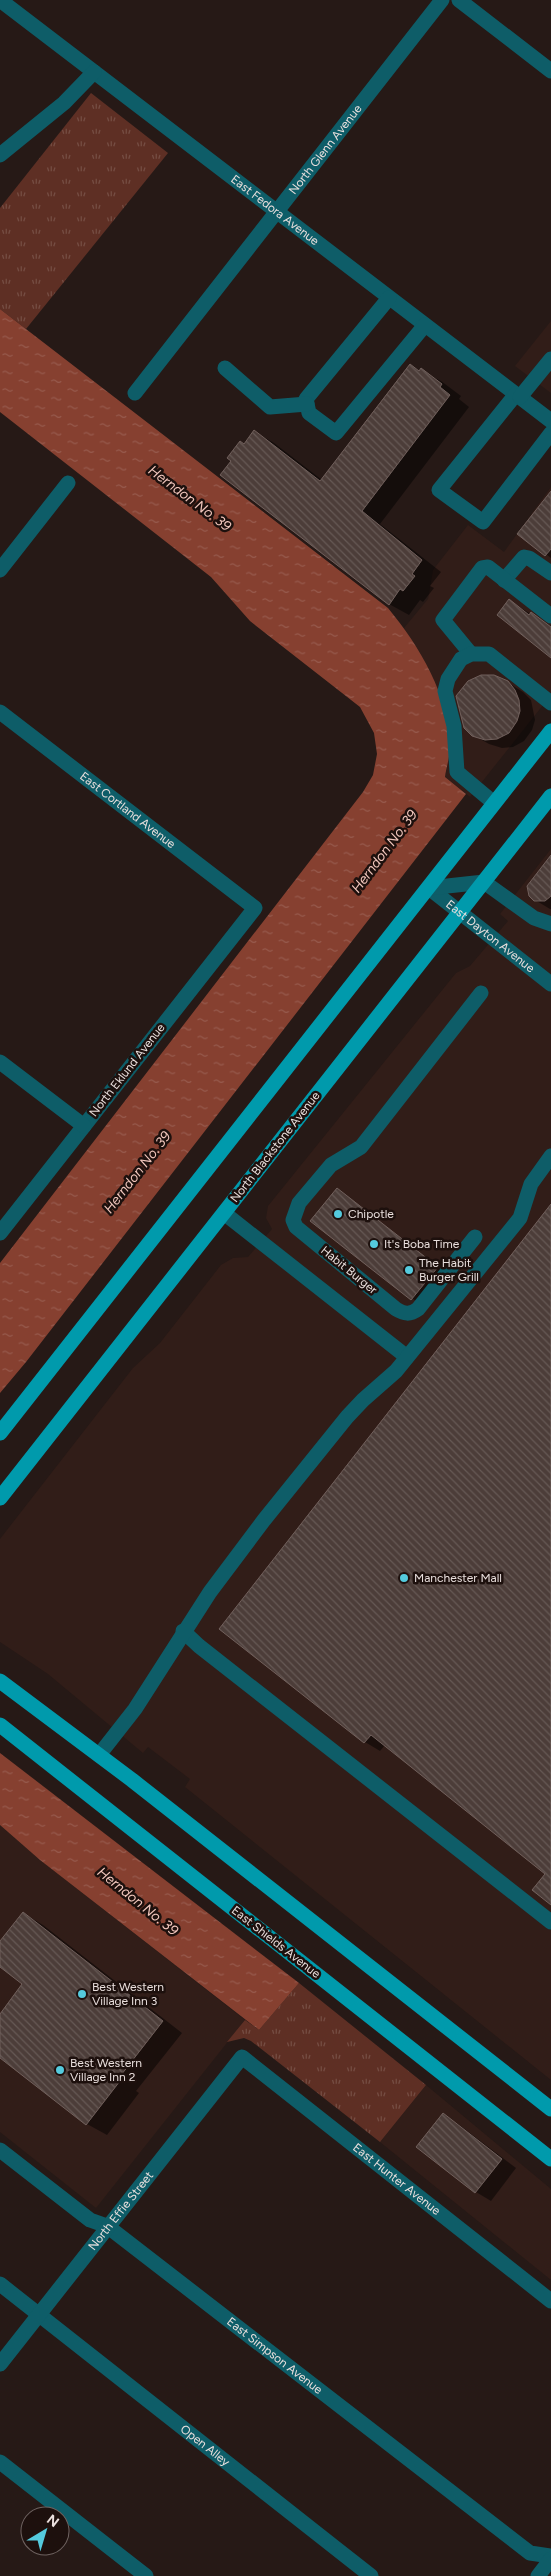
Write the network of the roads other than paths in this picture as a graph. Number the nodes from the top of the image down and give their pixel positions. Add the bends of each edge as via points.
1 (0, 0) edge
2 (442, 0) edge
3 (459, 0) edge
4 (551, 71) edge
5 (94, 72) junction
6 (0, 155) edge
7 (277, 212) junction
8 (389, 298) junction
9 (425, 325) junction
10 (551, 359) edge
11 (225, 368) dead end
12 (135, 394) dead end
13 (518, 396) junction
14 (307, 404) junction
15 (551, 421) edge
16 (551, 433) edge
17 (68, 484) dead end
18 (0, 570) edge
19 (551, 573) edge
20 (504, 580) junction
21 (551, 616) edge
22 (471, 654) junction
23 (551, 703) edge
24 (0, 712) edge
25 (551, 731) edge
26 (551, 796) edge
27 (494, 803) junction
28 (484, 882) junction
29 (429, 888) junction
30 (255, 908) joint
31 (460, 912) junction
32 (551, 924) edge
33 (551, 984) edge
34 (481, 993) dead end
35 (0, 1062) edge
36 (84, 1126) junction
37 (551, 1156) edge
38 (224, 1213) junction
39 (0, 1232) edge
40 (475, 1237) dead end
41 (407, 1357) junction
42 (0, 1432) edge
43 (0, 1498) edge
44 (183, 1630) junction
45 (0, 1681) edge
46 (0, 1725) edge
47 (99, 1755) junction
48 (551, 1922) edge
49 (242, 2057) joint
50 (551, 2109) edge
51 (0, 2150) edge
52 (551, 2159) edge
53 (107, 2226) junction
54 (0, 2284) edge
55 (551, 2301) edge
56 (38, 2315) junction
57 (0, 2364) edge
58 (0, 2462) edge
59 (551, 2558) edge
60 (146, 2576) edge
61 (371, 2576) edge
62 (538, 2576) edge

1 - 5 street, East Fedora Avenue
2 - 7 street, North Glenn Avenue
3 - 4 street
5 - 6 street via 64,103
5 - 7 street, East Fedora Avenue
7 - 8 street, East Fedora Avenue
7 - 12 street, North Glenn Avenue
8 - 9 street, East Fedora Avenue
8 - 14 street via 306,399
9 - 13 street, East Fedora Avenue
9 - 14 street via 336,433 309,413
10 - 13 street
11 - 14 street via 270,407
13 - 15 street, East Fedora Avenue
13 - 16 street via 439,490 482,522
17 - 18 street
19 - 20 street via 524,557
20 - 21 street
20 - 22 street via 488,567 482,568 444,620
22 - 23 street via 489,654
22 - 27 street via 460,660 448,679 445,691 454,726 457,772
24 - 30 street, East Cortland Avenue
25 - 27 main road
26 - 28 main road, North Blackstone Avenue
27 - 29 main road
28 - 29 street
28 - 31 main road, North Blackstone Avenue
28 - 32 street via 534,918
29 - 31 street, East Dayton Avenue
29 - 42 main road
30 - 36 street, North Eklund Avenue
31 - 33 street, East Dayton Avenue
31 - 38 main road, North Blackstone Avenue
34 - 40 street, Habit Burger via 361,1147 331,1165 299,1203 293,1220 296,1227 396,1309 413,1314
35 - 36 street
36 - 39 street, North Eklund Avenue
37 - 41 street via 531,1184 520,1218
38 - 41 street
38 - 43 main road, North Blackstone Avenue
41 - 44 street via 336,1430 236,1555
44 - 47 street via 135,1709
44 - 48 street via 199,1646
45 - 47 main road
46 - 52 main road, East Shields Avenue
47 - 50 main road
49 - 53 street, North Effie Street
49 - 55 street, East Hunter Avenue
51 - 53 street, East Simpson Avenue via 90,2220
53 - 56 street, North Effie Street
53 - 59 street, East Simpson Avenue via 530,2553
54 - 56 street, Open Alley
56 - 57 street, North Effie Street
56 - 61 street, Open Alley
58 - 60 street
59 - 62 street

